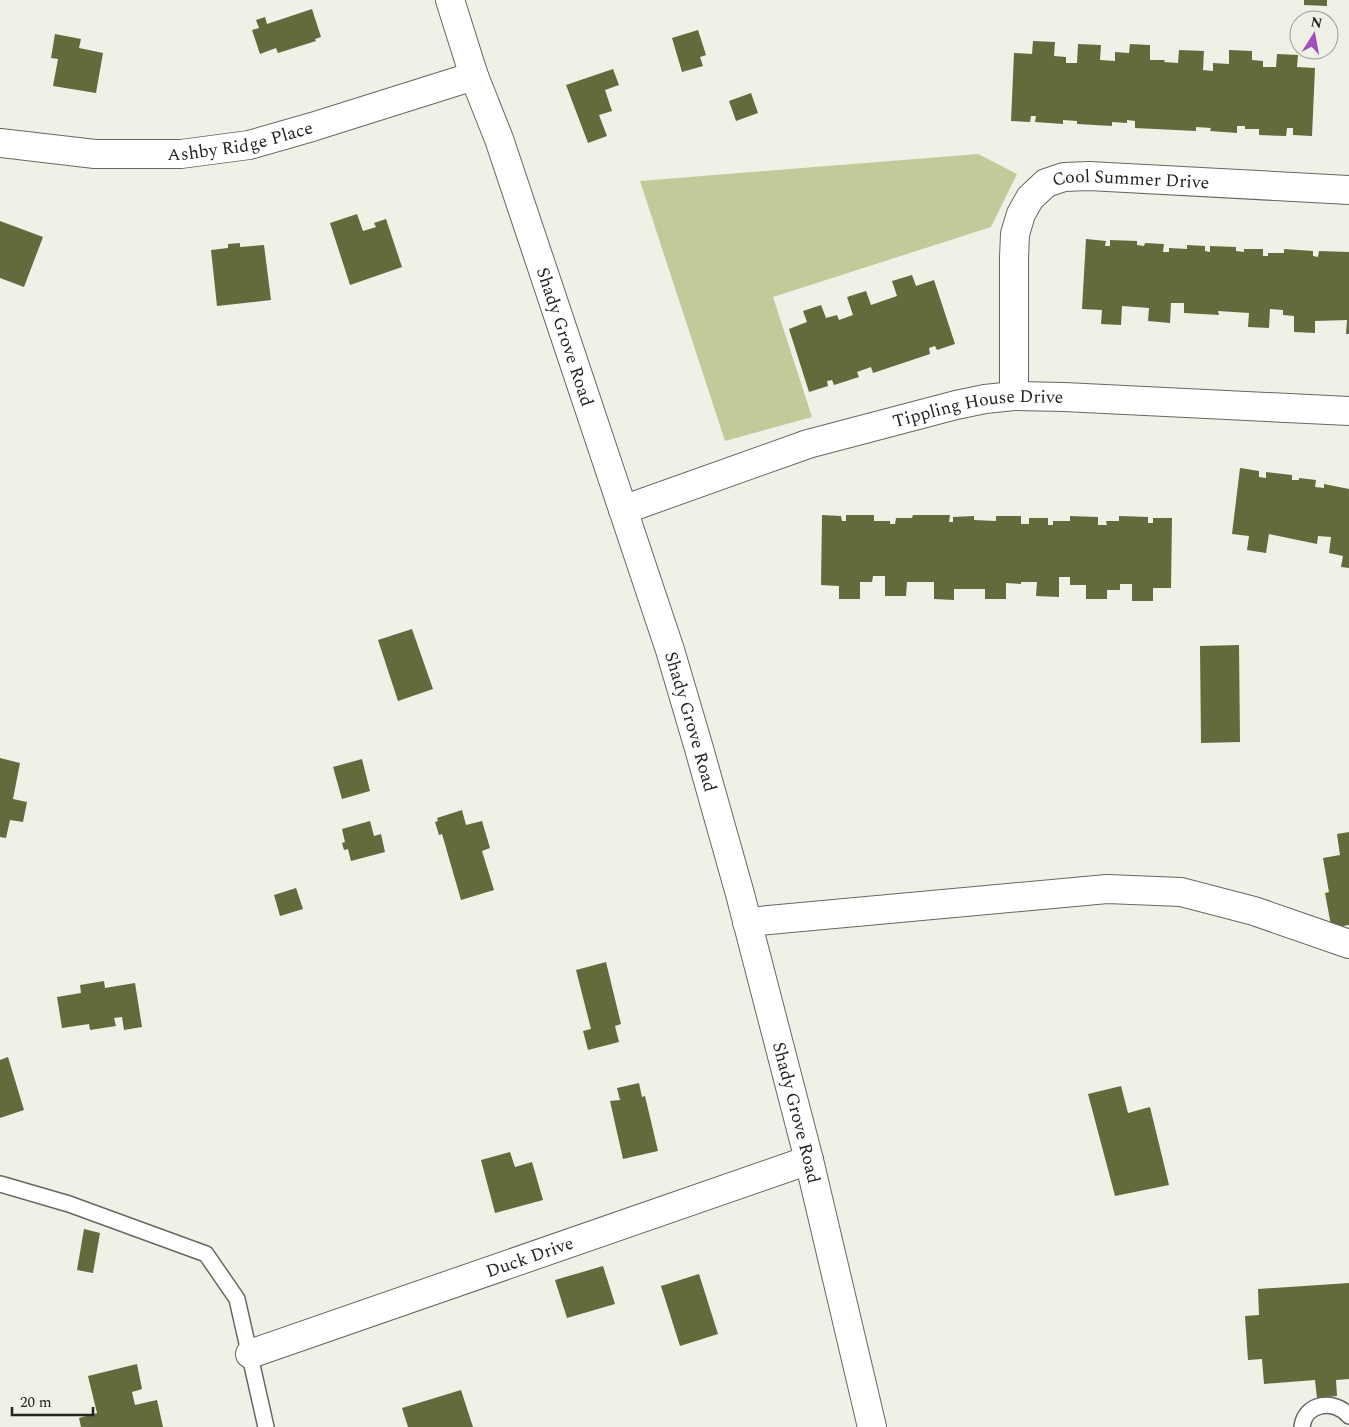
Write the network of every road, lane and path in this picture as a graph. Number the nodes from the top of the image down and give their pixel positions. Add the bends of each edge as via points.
1 (444, 0) edge
2 (450, 0) edge
3 (461, 32) junction
4 (474, 76) junction
5 (0, 142) edge
6 (1349, 190) edge
7 (1014, 396) junction
8 (1349, 411) edge
9 (623, 510) junction
10 (747, 922) junction
11 (1349, 944) edge
12 (809, 1160) junction
13 (0, 1184) edge
14 (250, 1354) junction
15 (1349, 1416) edge
16 (266, 1427) edge
17 (872, 1427) edge
18 (1302, 1427) edge

1 - 3 street, Shady Grove Road
2 - 3 street, Shady Grove Road
3 - 4 street, Shady Grove Road
4 - 5 street, Ashby Ridge Place via 312,127 249,144 191,153 95,154
4 - 9 street, Shady Grove Road via 500,139
6 - 7 street, Cool Summer Drive via 1090,176 1064,177 1046,183 1030,198 1015,234
7 - 8 street, Tippling House Drive
7 - 9 street, Tippling House Drive via 956,405 808,444
9 - 10 street, Shady Grove Road via 674,661
10 - 11 street via 1107,890 1181,892 1254,911
10 - 12 street, Shady Grove Road
12 - 14 street, Duck Drive
12 - 17 street, Shady Grove Road
13 - 14 lane via 69,1204 206,1254 237,1299
14 - 16 lane
15 - 18 lane via 1338,1406 1320,1405 1306,1415

